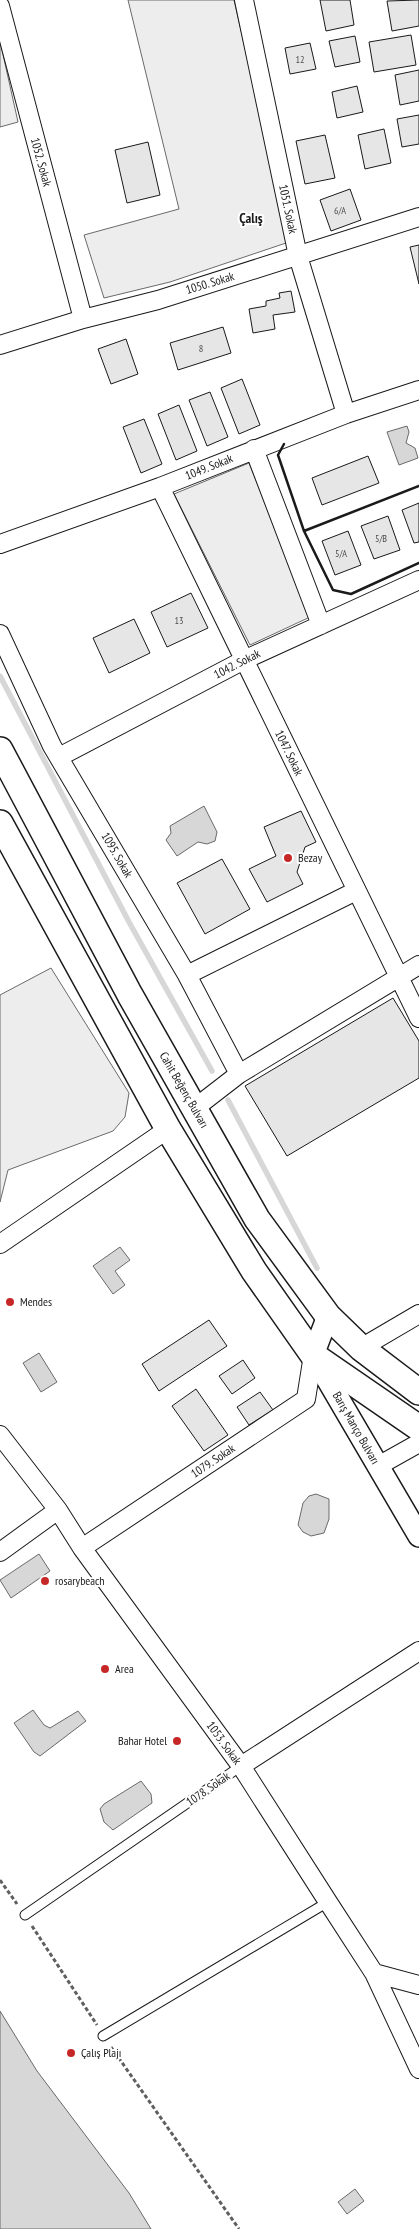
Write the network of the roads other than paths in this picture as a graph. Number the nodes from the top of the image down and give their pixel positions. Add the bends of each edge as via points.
1 (244, 0) edge
2 (0, 6) edge
3 (419, 217) edge
4 (298, 256) junction
5 (82, 319) junction
6 (0, 345) edge
7 (419, 390) edge
8 (346, 414) junction
9 (254, 449) junction
10 (160, 487) junction
11 (0, 544) edge
12 (419, 580) edge
13 (321, 625) junction
14 (0, 634) edge
15 (244, 660) junction
16 (0, 750) edge
17 (59, 757) junction
18 (0, 823) edge
19 (356, 891) junction
20 (419, 965) edge
21 (187, 975) junction
22 (398, 977) junction
23 (419, 1018) edge
24 (238, 1074) junction
25 (195, 1108) junction
26 (168, 1129) junction
27 (0, 1244) edge
28 (419, 1314) edge
29 (328, 1316) junction
30 (361, 1348) junction
31 (313, 1355) junction
32 (419, 1392) edge
33 (419, 1428) edge
34 (0, 1436) edge
35 (419, 1443) edge
36 (378, 1466) junction
37 (58, 1510) junction
38 (419, 1536) edge
39 (82, 1548) junction
40 (0, 1552) edge
41 (419, 1651) edge
42 (241, 1766) junction
43 (328, 1902) junction
44 (25, 1915) road end
45 (374, 1973) junction
46 (419, 1985) edge
47 (103, 2036) road end
48 (419, 2070) edge

1 - 4 street, 1051. Sokak
2 - 5 street, 1052. Sokak
3 - 4 street, 1050. Sokak
4 - 5 street, 1050. Sokak via 158,300
4 - 8 street, 1051. Sokak
5 - 6 street, 1050. Sokak
7 - 8 street, 1049. Sokak
8 - 9 street, 1049. Sokak
9 - 10 street, 1049. Sokak
9 - 13 street
10 - 11 street, 1049. Sokak
10 - 15 street, 1047. Sokak
12 - 13 street, 1042. Sokak
13 - 15 street, 1042. Sokak
14 - 17 street, 1095. Sokak
15 - 17 street, 1042. Sokak
15 - 19 street, 1047. Sokak
16 - 25 main road, Cahit Beğenç Bulvarı via 130,995
17 - 21 street, 1095. Sokak
18 - 26 main road
19 - 21 street
19 - 22 street, 1047. Sokak
20 - 22 street
21 - 24 street, 1095. Sokak
22 - 23 street, 1047. Sokak
22 - 24 street
24 - 25 street
25 - 29 main road, Cahit Beğenç Bulvarı via 257,1219
26 - 27 street
26 - 31 main road via 254,1272
28 - 30 street
29 - 30 main road, Cahit Beğenç Bulvarı
29 - 31 street
30 - 32 main road, Cahit Beğenç Bulvarı
31 - 33 main road
31 - 36 street, Barış Manço Bulvarı
31 - 39 street, 1079. Sokak via 306,1399
34 - 37 street, 1053. Sokak
35 - 36 street
36 - 38 street, Barış Manço Bulvarı
37 - 39 street, 1053. Sokak
37 - 40 street
39 - 42 street, 1053. Sokak
41 - 42 street, 1078. Sokak
42 - 43 street, 1053. Sokak
42 - 44 lane, 1078. Sokak
43 - 45 street, 1053. Sokak
43 - 47 lane
45 - 46 street
45 - 48 street, 1053. Sokak

